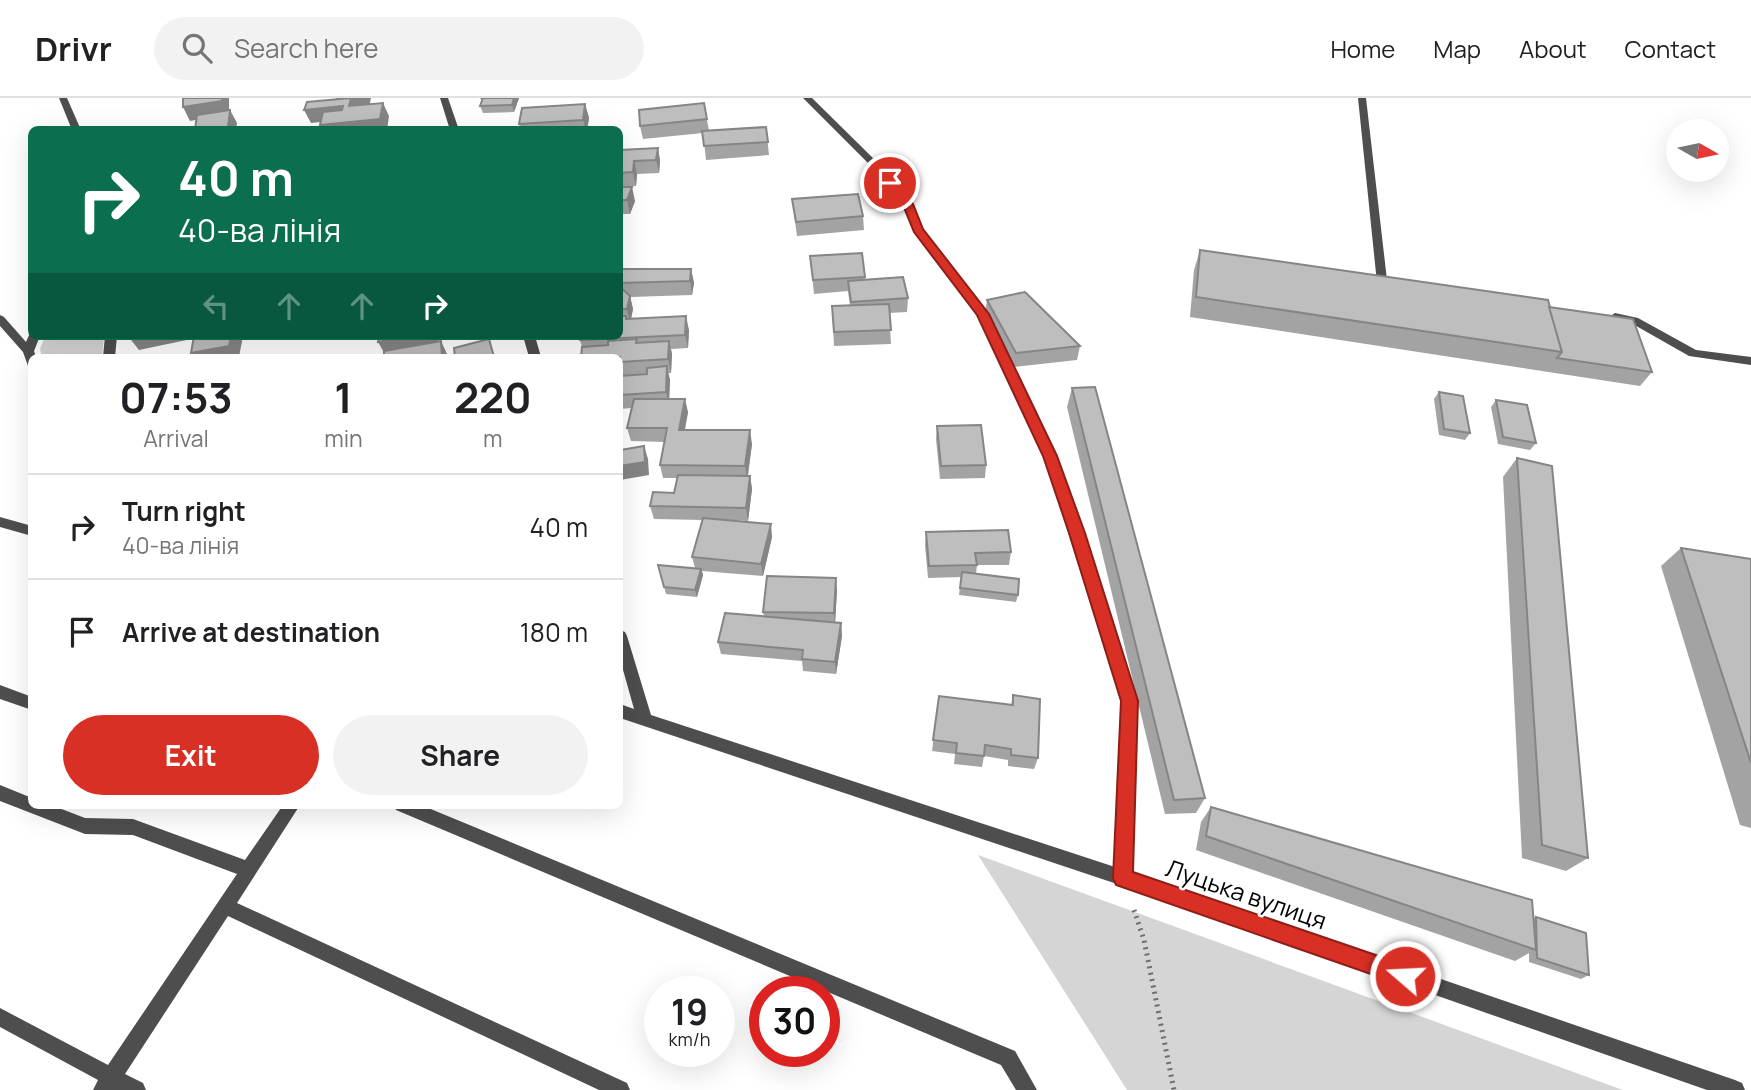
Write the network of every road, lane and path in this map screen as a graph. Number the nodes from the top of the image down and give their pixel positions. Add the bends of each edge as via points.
1 (63, 98) edge
2 (444, 98) edge
3 (807, 98) edge
4 (1362, 98) edge
5 (75, 126) edge
6 (454, 126) edge
7 (1409, 286) edge
8 (1608, 316) edge
9 (0, 319) edge
10 (32, 340) edge
11 (28, 351) junction
12 (29, 354) edge
13 (1751, 361) edge
14 (0, 522) edge
15 (28, 530) edge
16 (623, 646) edge
17 (0, 692) edge
18 (28, 702) edge
19 (623, 712) edge
20 (645, 719) junction
21 (0, 793) edge
22 (28, 804) edge
23 (41, 809) edge
24 (289, 809) edge
25 (412, 809) edge
26 (249, 870) junction
27 (1123, 878) junction
28 (225, 906) junction
29 (0, 1017) edge
30 (107, 1083) edge
31 (136, 1090) edge
32 (620, 1090) edge
33 (1027, 1090) edge
34 (1174, 1090) edge
35 (1735, 1090) edge

1 - 5 street
2 - 6 street
3 - 27 street via 908,204 918,230 982,314 1050,456 1129,701
4 - 7 street via 1382,283
8 - 13 street via 1634,320 1693,353
9 - 11 street
10 - 11 street
11 - 12 street
14 - 15 street
16 - 20 street
17 - 18 street
19 - 20 street, Луцька вулиця
20 - 27 street, Луцька вулиця
21 - 22 street
23 - 26 street via 85,826 133,827
24 - 26 street
25 - 33 street via 1008,1058
26 - 28 street
27 - 34 path via 1144,940
27 - 35 street, Луцька вулиця
28 - 30 street
28 - 32 street
29 - 30 street
30 - 31 street

